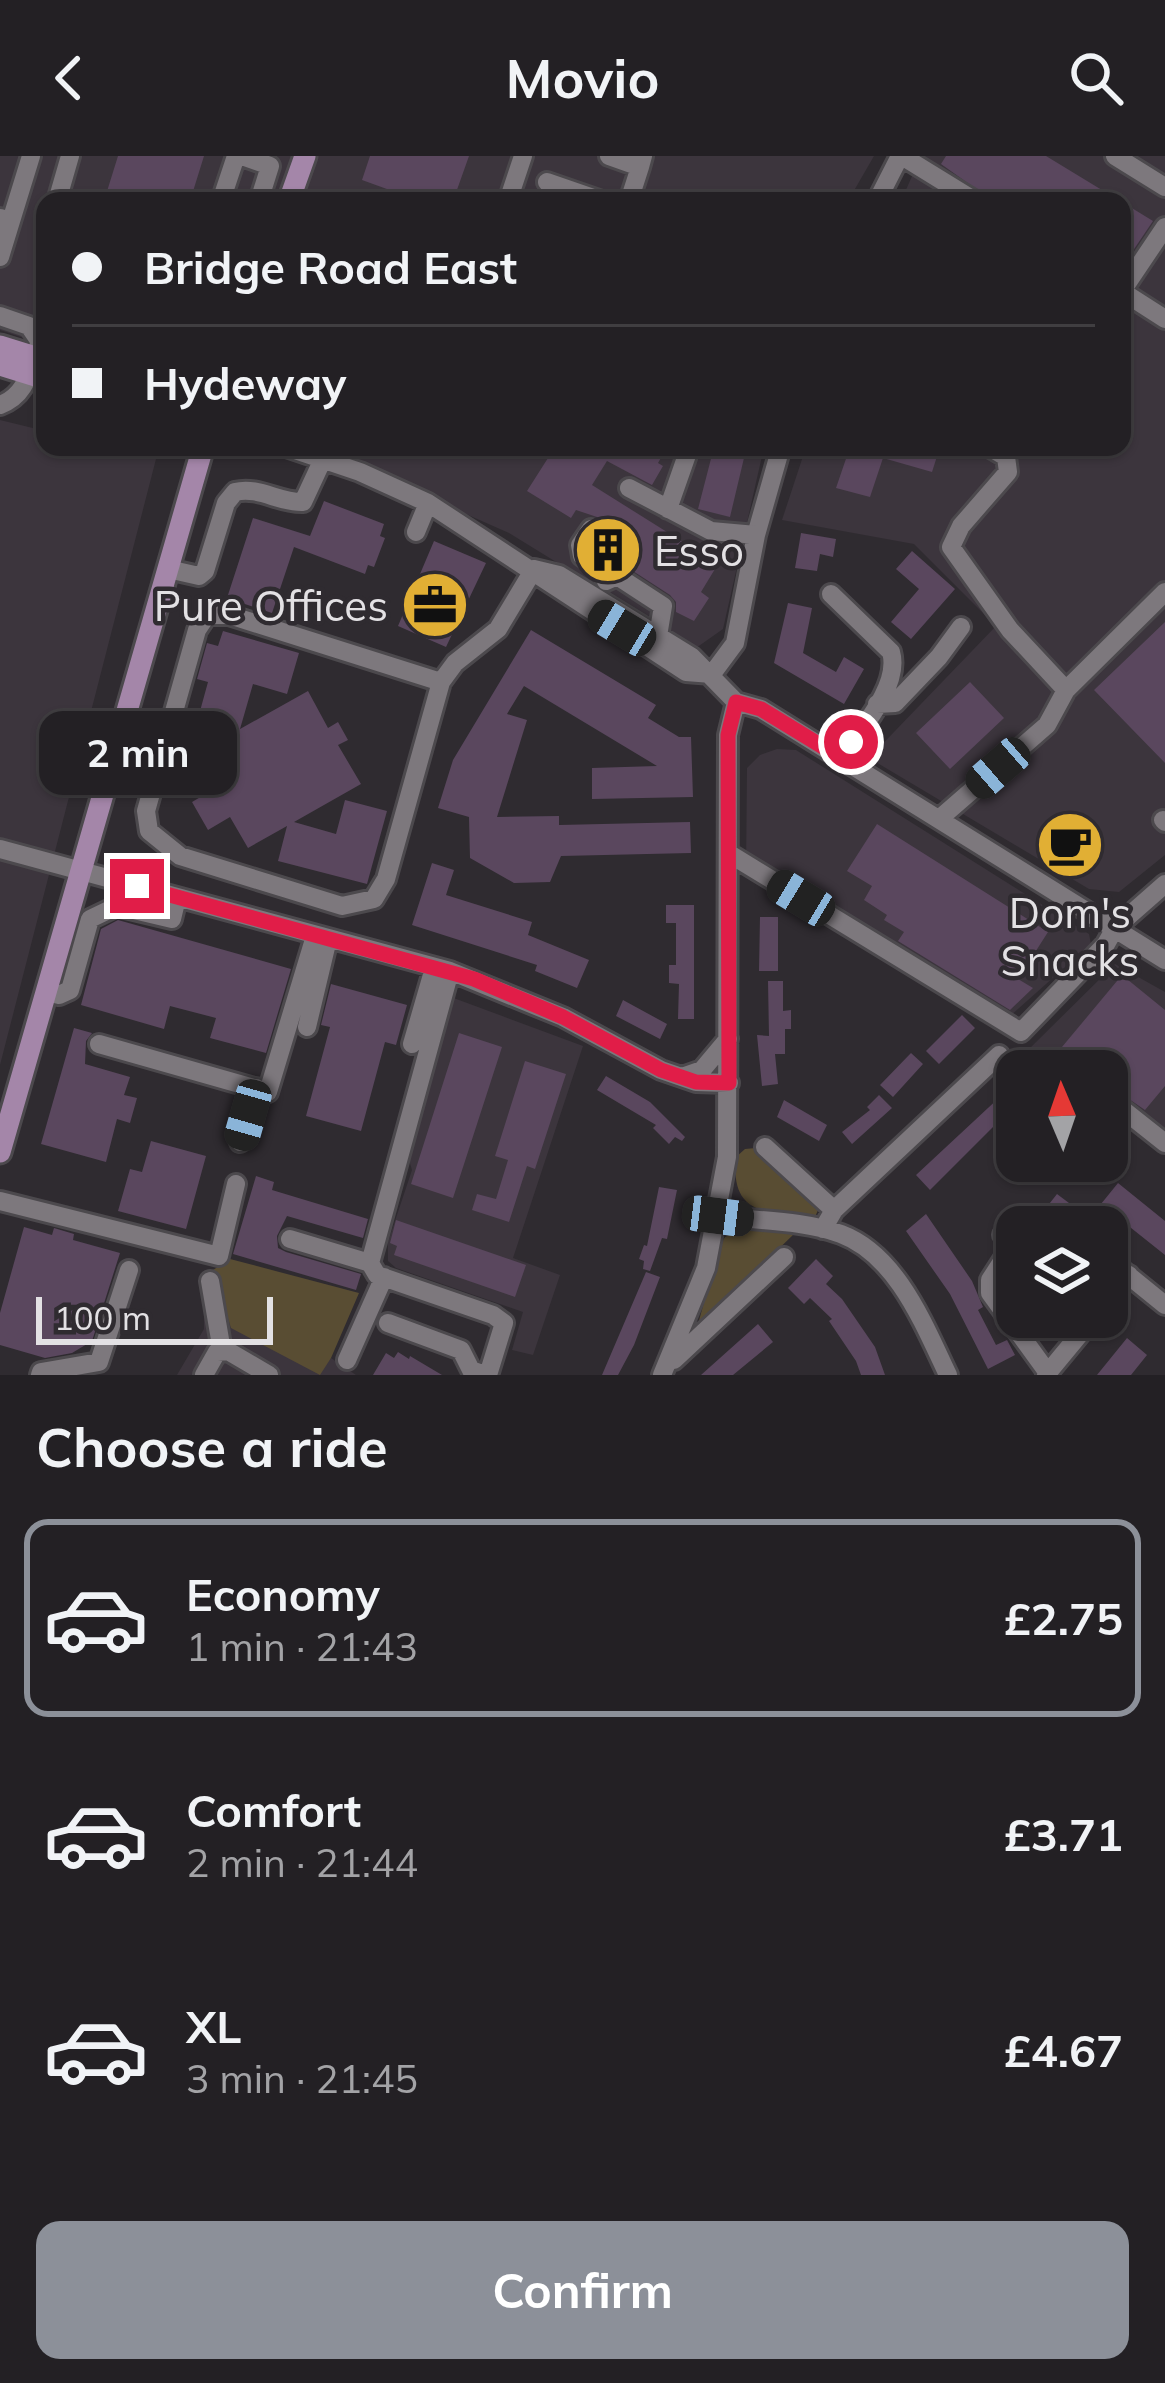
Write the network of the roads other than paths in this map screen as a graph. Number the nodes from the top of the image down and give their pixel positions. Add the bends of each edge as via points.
1 (31, 156) edge
2 (70, 156) edge
3 (239, 156) edge
4 (305, 156) edge
5 (523, 156) edge
6 (609, 156) edge
7 (901, 156) edge
8 (1115, 156) edge
9 (642, 161) edge
10 (547, 182) dead end
11 (1165, 188) edge
12 (60, 192) edge
13 (225, 192) edge
14 (262, 192) edge
15 (293, 192) edge
16 (511, 192) edge
17 (576, 192) edge
18 (632, 192) edge
19 (882, 192) edge
20 (960, 192) edge
21 (6, 219) edge
22 (1165, 227) edge
23 (0, 257) edge
24 (1131, 280) edge
25 (1131, 297) edge
26 (0, 316) edge
27 (1165, 319) edge
28 (36, 336) edge
29 (0, 346) edge
30 (0, 365) edge
31 (36, 367) edge
32 (36, 368) edge
33 (36, 371) edge
34 (0, 405) edge
35 (200, 456) edge
36 (314, 456) edge
37 (687, 456) edge
38 (778, 456) edge
39 (1004, 456) edge
40 (323, 459) junction
41 (629, 488) dead end
42 (428, 503) junction
43 (668, 509) junction
44 (416, 532) dead end
45 (756, 535) junction
46 (169, 569) junction
47 (534, 569) junction
48 (583, 590) junction
49 (1165, 592) edge
50 (831, 594) dead end
51 (961, 627) dead end
52 (658, 636) junction
53 (712, 674) junction
54 (441, 682) junction
55 (1066, 690) junction
56 (736, 702) junction
57 (877, 704) junction
58 (841, 758) junction
59 (939, 819) junction
60 (0, 849) edge
61 (728, 853) junction
62 (81, 872) junction
63 (1165, 884) edge
64 (177, 898) junction
65 (1115, 928) junction
66 (322, 937) junction
67 (1165, 960) edge
68 (442, 969) junction
69 (47, 992) junction
70 (307, 1027) dead end
71 (728, 1039) junction
72 (99, 1044) dead end
73 (412, 1044) dead end
74 (996, 1057) edge
75 (682, 1076) junction
76 (729, 1083) junction
77 (256, 1088) junction
78 (1128, 1114) edge
79 (240, 1142) dead end
80 (1165, 1143) edge
81 (766, 1147) dead end
82 (0, 1152) edge
83 (236, 1184) dead end
84 (0, 1201) edge
85 (834, 1210) junction
86 (718, 1216) junction
87 (823, 1229) junction
88 (290, 1239) dead end
89 (784, 1257) dead end
90 (129, 1270) dead end
91 (377, 1270) junction
92 (996, 1271) edge
93 (1129, 1275) edge
94 (210, 1282) dead end
95 (996, 1302) edge
96 (1165, 1305) edge
97 (388, 1323) dead end
98 (1022, 1338) edge
99 (1077, 1338) edge
100 (222, 1351) junction
101 (347, 1360) dead end
102 (664, 1371) edge
103 (258, 1372) edge
104 (1047, 1374) edge
105 (40, 1375) edge
106 (204, 1375) edge
107 (487, 1375) edge
108 (948, 1375) edge

1 - 21 street
2 - 12 street
3 - 13 street
3 - 14 street via 271,166
4 - 15 main road
5 - 16 street
6 - 9 street
7 - 19 street
7 - 20 street
8 - 11 street
9 - 18 street
10 - 17 street
21 - 23 street
22 - 24 street
25 - 27 street
26 - 28 street
29 - 31 main road
30 - 32 main road
33 - 34 street via 17,398
35 - 46 main road
36 - 40 street
37 - 43 street
38 - 45 street
39 - 55 street via 1008,472 951,548
40 - 42 street
40 - 46 street via 303,502 235,492 205,572
41 - 43 street
42 - 44 street
42 - 47 street
43 - 45 street via 711,531
45 - 53 street via 735,643
46 - 62 main road
47 - 48 street
47 - 53 street via 686,672
47 - 54 street via 498,628
48 - 52 street
48 - 52 street via 611,579 663,606
49 - 55 street
50 - 57 street via 890,652 893,670
51 - 57 street via 895,703
52 - 53 street
53 - 56 street
54 - 54 street via 374,899 342,906 180,856 149,831 146,811 207,616 229,615
55 - 59 street via 1047,725
56 - 58 street
56 - 61 street via 728,735
57 - 58 street
58 - 59 street
59 - 65 street
60 - 62 street
61 - 65 street via 1021,1032
61 - 71 street
62 - 64 street
62 - 69 main road
63 - 65 street
64 - 66 street
64 - 69 street via 172,919 117,906 90,919 70,990
65 - 67 street
66 - 68 street
66 - 70 street
66 - 77 street via 268,1092
68 - 73 street
68 - 75 street
68 - 91 street
69 - 82 main road
71 - 75 street via 702,1070
71 - 76 street
72 - 77 street
74 - 85 street
75 - 76 street
76 - 86 street
77 - 79 street
78 - 80 street
81 - 85 street
83 - 84 street via 219,1256
85 - 87 street
86 - 87 street
86 - 102 street
87 - 108 street via 865,1246 887,1268
88 - 91 street
89 - 102 street
90 - 105 street via 99,1362
91 - 101 street
91 - 107 street via 504,1323
92 - 95 street
93 - 96 street
94 - 100 street
97 - 107 street via 461,1350 471,1370
98 - 104 street
99 - 104 street
100 - 103 street
100 - 106 street

